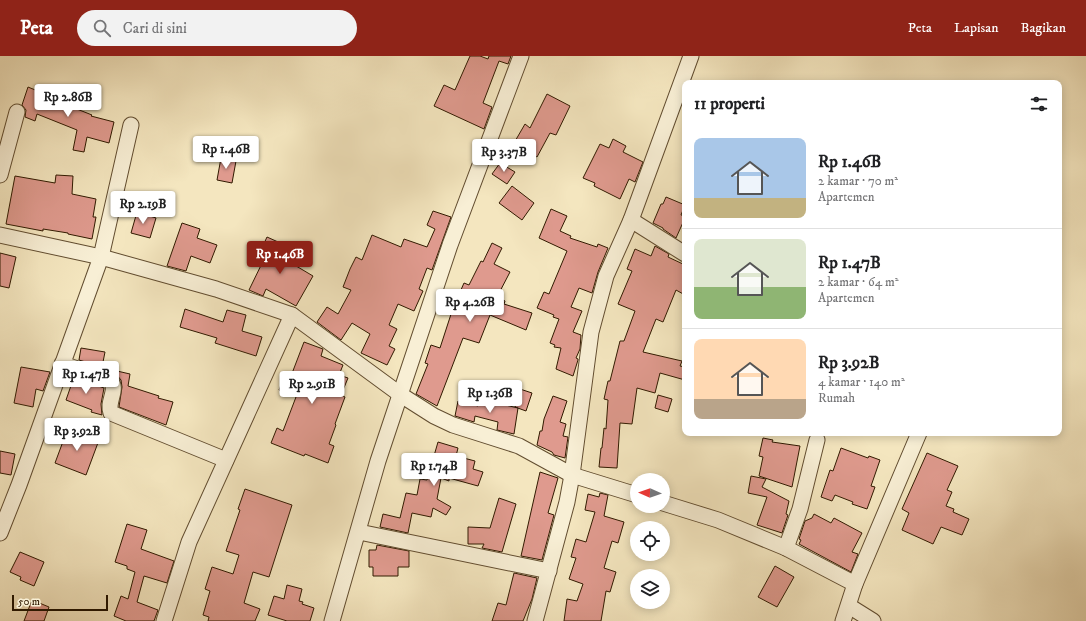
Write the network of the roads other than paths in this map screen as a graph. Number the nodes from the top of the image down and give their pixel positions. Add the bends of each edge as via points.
1 (521, 56) edge
2 (690, 56) edge
3 (17, 112) dead end
4 (132, 125) dead end
5 (0, 175) edge
6 (631, 220) junction
7 (0, 235) edge
8 (682, 252) edge
9 (101, 257) junction
10 (292, 315) junction
11 (62, 364) junction
12 (401, 395) junction
13 (918, 436) edge
14 (817, 440) dead end
15 (226, 460) junction
16 (572, 475) junction
17 (630, 493) edge
18 (670, 505) edge
19 (359, 532) junction
20 (0, 533) edge
21 (786, 548) junction
22 (549, 571) junction
23 (855, 584) junction
24 (849, 606) junction
25 (164, 621) edge
26 (332, 621) edge
27 (535, 621) edge
28 (843, 621) edge
29 (873, 621) edge

1 - 12 street via 450,245
2 - 6 street
3 - 5 street
4 - 9 street
6 - 8 street
6 - 16 street via 606,276 591,332
7 - 9 street
9 - 10 street via 216,289
9 - 11 street
10 - 12 street
10 - 15 street
11 - 15 street via 112,381 114,389 111,413
11 - 20 street
12 - 16 street via 453,425 520,446
12 - 19 street via 378,461
13 - 23 street
14 - 21 street via 800,509
15 - 25 street via 189,542
16 - 17 street
16 - 22 street
18 - 21 street via 718,520
19 - 22 street
19 - 26 street
21 - 23 street
22 - 27 street
23 - 24 street
24 - 28 street
24 - 29 street

